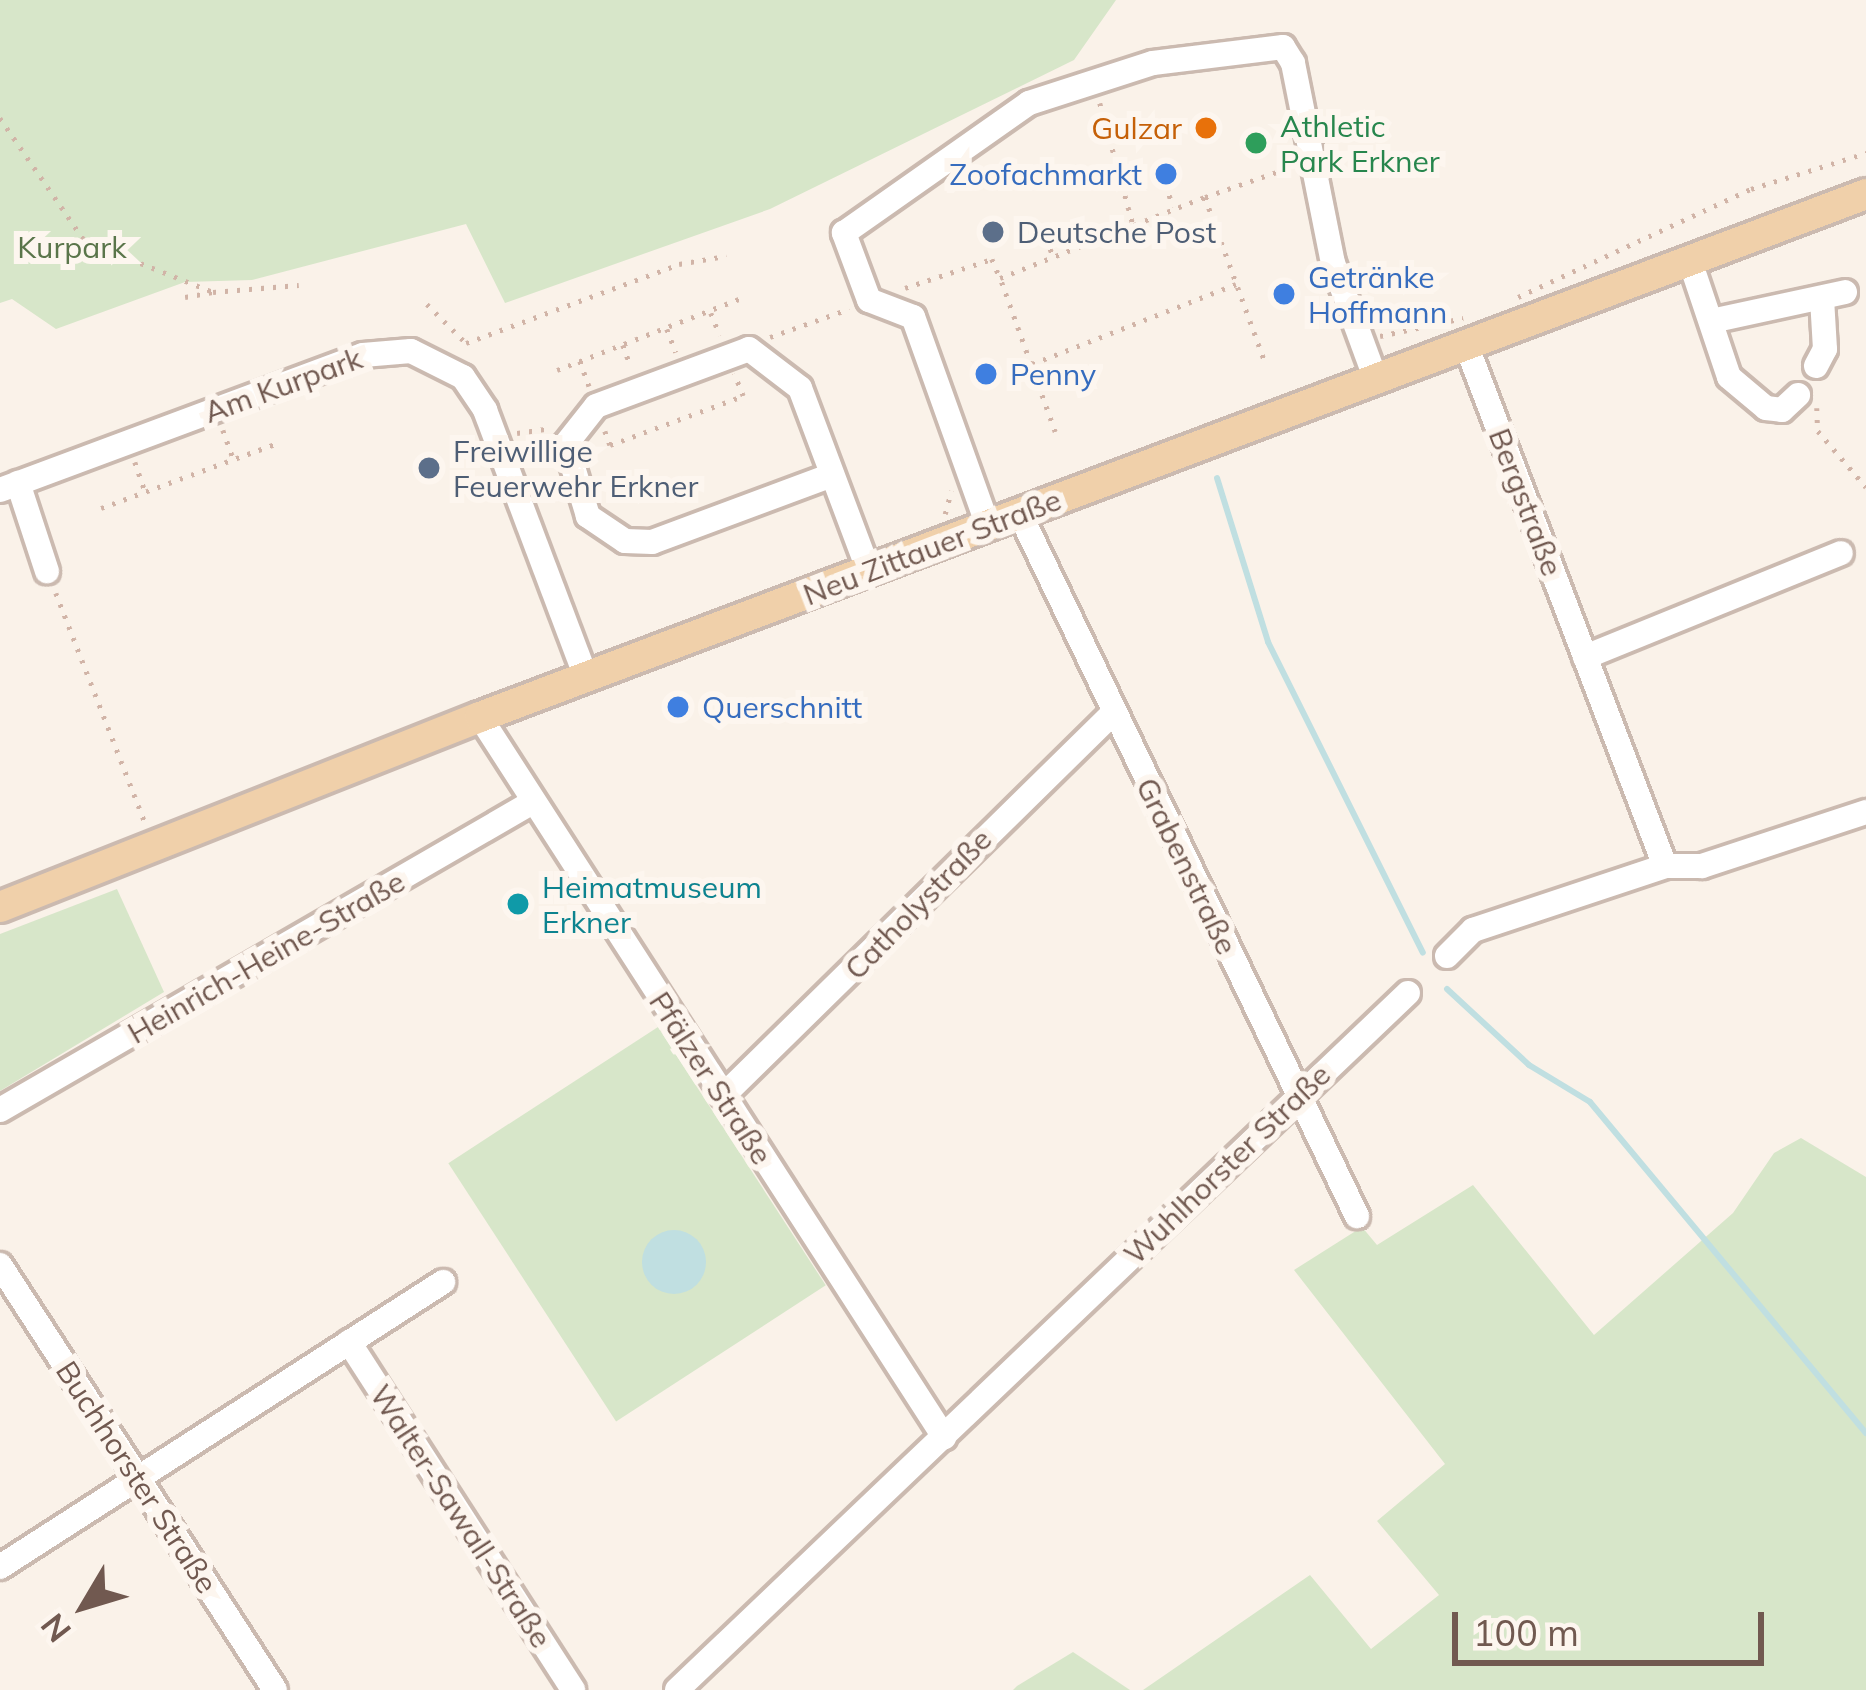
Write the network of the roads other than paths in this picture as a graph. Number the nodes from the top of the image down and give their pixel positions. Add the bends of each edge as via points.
1 (1866, 194) edge
2 (1690, 261) junction
3 (1716, 320) junction
4 (1467, 347) junction
5 (1816, 366) dead end
6 (1376, 380) junction
7 (1798, 395) dead end
8 (832, 475) junction
9 (9, 487) edge
10 (1020, 514) junction
11 (988, 526) junction
12 (1841, 554) dead end
13 (47, 571) road end
14 (869, 572) junction
15 (1585, 657) junction
16 (586, 677) junction
17 (1113, 713) junction
18 (480, 717) junction
19 (531, 803) junction
20 (1866, 812) edge
21 (1665, 866) junction
22 (0, 907) edge
23 (1447, 956) dead end
24 (1408, 993) dead end
25 (723, 1096) junction
26 (1298, 1096) junction
27 (0, 1110) edge
28 (1357, 1216) dead end
29 (0, 1265) edge
30 (443, 1282) dead end
31 (349, 1342) junction
32 (944, 1437) junction
33 (139, 1479) junction
34 (0, 1568) edge
35 (274, 1690) edge
36 (573, 1690) edge
37 (677, 1690) edge

1 - 2 main road, Neu Zittauer Straße
2 - 3 street
2 - 4 main road, Neu Zittauer Straße
3 - 5 street via 1833,295
3 - 7 street via 1730,377 1743,391 1782,410
4 - 6 main road, Neu Zittauer Straße
4 - 15 street, Bergstraße
6 - 10 main road, Neu Zittauer Straße
6 - 11 street via 1282,46 1259,44 1094,80 1030,103 844,233 869,300 913,317
8 - 8 street via 652,542 625,541 588,516 566,444 596,406 749,349 800,388
8 - 14 street
9 - 13 street
9 - 16 street, Am Kurpark via 363,355 411,351 463,377 485,410
10 - 11 main road, Neu Zittauer Straße
10 - 17 street, Grabenstraße
11 - 14 main road, Neu Zittauer Straße
12 - 15 street
14 - 16 main road, Neu Zittauer Straße
15 - 21 street, Bergstraße
16 - 18 main road, Neu Zittauer Straße
17 - 25 street, Catholystraße
17 - 26 street, Grabenstraße
18 - 19 street, Pfälzer Straße
18 - 22 main road, Neu Zittauer Straße via 150,837
19 - 25 street, Pfälzer Straße
19 - 27 street, Heinrich-Heine-Straße
20 - 21 street via 1702,866
21 - 23 street via 1473,931
24 - 26 street, Wuhlhorster Straße
25 - 32 street, Pfälzer Straße
26 - 28 street, Grabenstraße
26 - 32 street, Wuhlhorster Straße
29 - 33 street, Buchhorster Straße
30 - 31 street
31 - 33 street
31 - 36 street, Walter-Sawall-Straße
32 - 37 street, Wuhlhorster Straße
33 - 34 street
33 - 35 street, Buchhorster Straße

